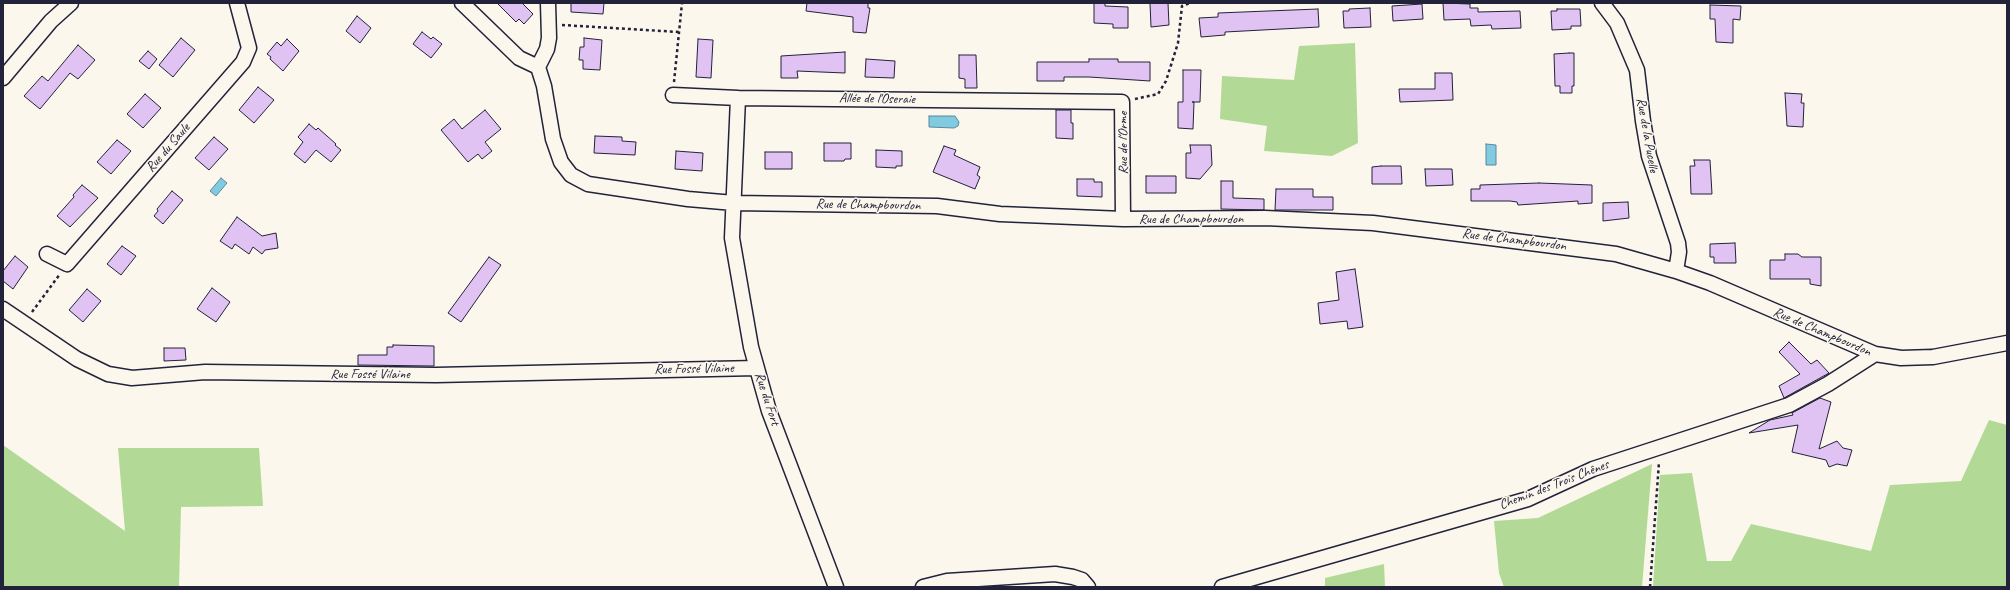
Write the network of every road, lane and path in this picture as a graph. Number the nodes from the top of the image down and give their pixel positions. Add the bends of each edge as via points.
1 (71, 3) edge
2 (237, 3) edge
3 (462, 3) edge
4 (548, 3) edge
5 (682, 3) edge
6 (1190, 3) edge
7 (1602, 3) edge
8 (554, 24) dead end
9 (679, 32) junction
10 (538, 67) junction
11 (3, 78) edge
12 (673, 95) joint
13 (738, 98) junction
14 (1015, 101) joint
15 (1122, 102) junction
16 (734, 203) junction
17 (1123, 219) junction
18 (47, 254) dead end
19 (67, 264) junction
20 (1676, 271) junction
21 (3, 309) edge
22 (24, 323) junction
23 (2007, 343) edge
24 (1875, 354) junction
25 (757, 368) junction
26 (1660, 447) junction
27 (836, 587) edge
28 (923, 587) edge
29 (1088, 587) edge
30 (1222, 587) edge
31 (1650, 587) edge

1 - 11 street via 51,21
2 - 19 street, Rue du Saule via 249,48 243,62
3 - 10 street via 520,58
4 - 10 street via 549,38 547,49
5 - 9 path
6 - 15 path via 1182,6 1178,42 1166,81 1158,94
7 - 20 street, Rue de la Pucelle via 1617,23 1637,70 1649,156 1678,243
8 - 9 path
9 - 12 path
10 - 16 street, Rue de Champbourdon via 560,162 571,175 588,184
12 - 13 street, Allée de l'Oseraie
13 - 14 street, Allée de l'Oseraie
13 - 16 street
14 - 15 street, Rue de l'Orme
15 - 17 street, Rue de l'Orme
16 - 17 street, Rue de Champbourdon via 937,206 1000,214
16 - 25 street, Rue du Fort via 732,238
17 - 20 street, Rue de Champbourdon via 1265,218 1373,223 1616,254
18 - 19 street
19 - 22 path
20 - 24 street, Rue de Champbourdon via 1710,283
21 - 22 street, Rue Fossé Vilaine
22 - 25 street, Rue Fossé Vilaine via 77,359 108,374 132,378 212,372 436,374
23 - 24 street, Rue de Champbourdon via 1933,357 1901,358
24 - 26 street, Chemin des Trois Chênes via 1789,405
25 - 27 street, Rue du Fort via 769,411
26 - 30 street, Chemin des Trois Chênes via 1593,469 1528,499
26 - 31 path
28 - 29 street via 947,581 1055,574 1082,580

